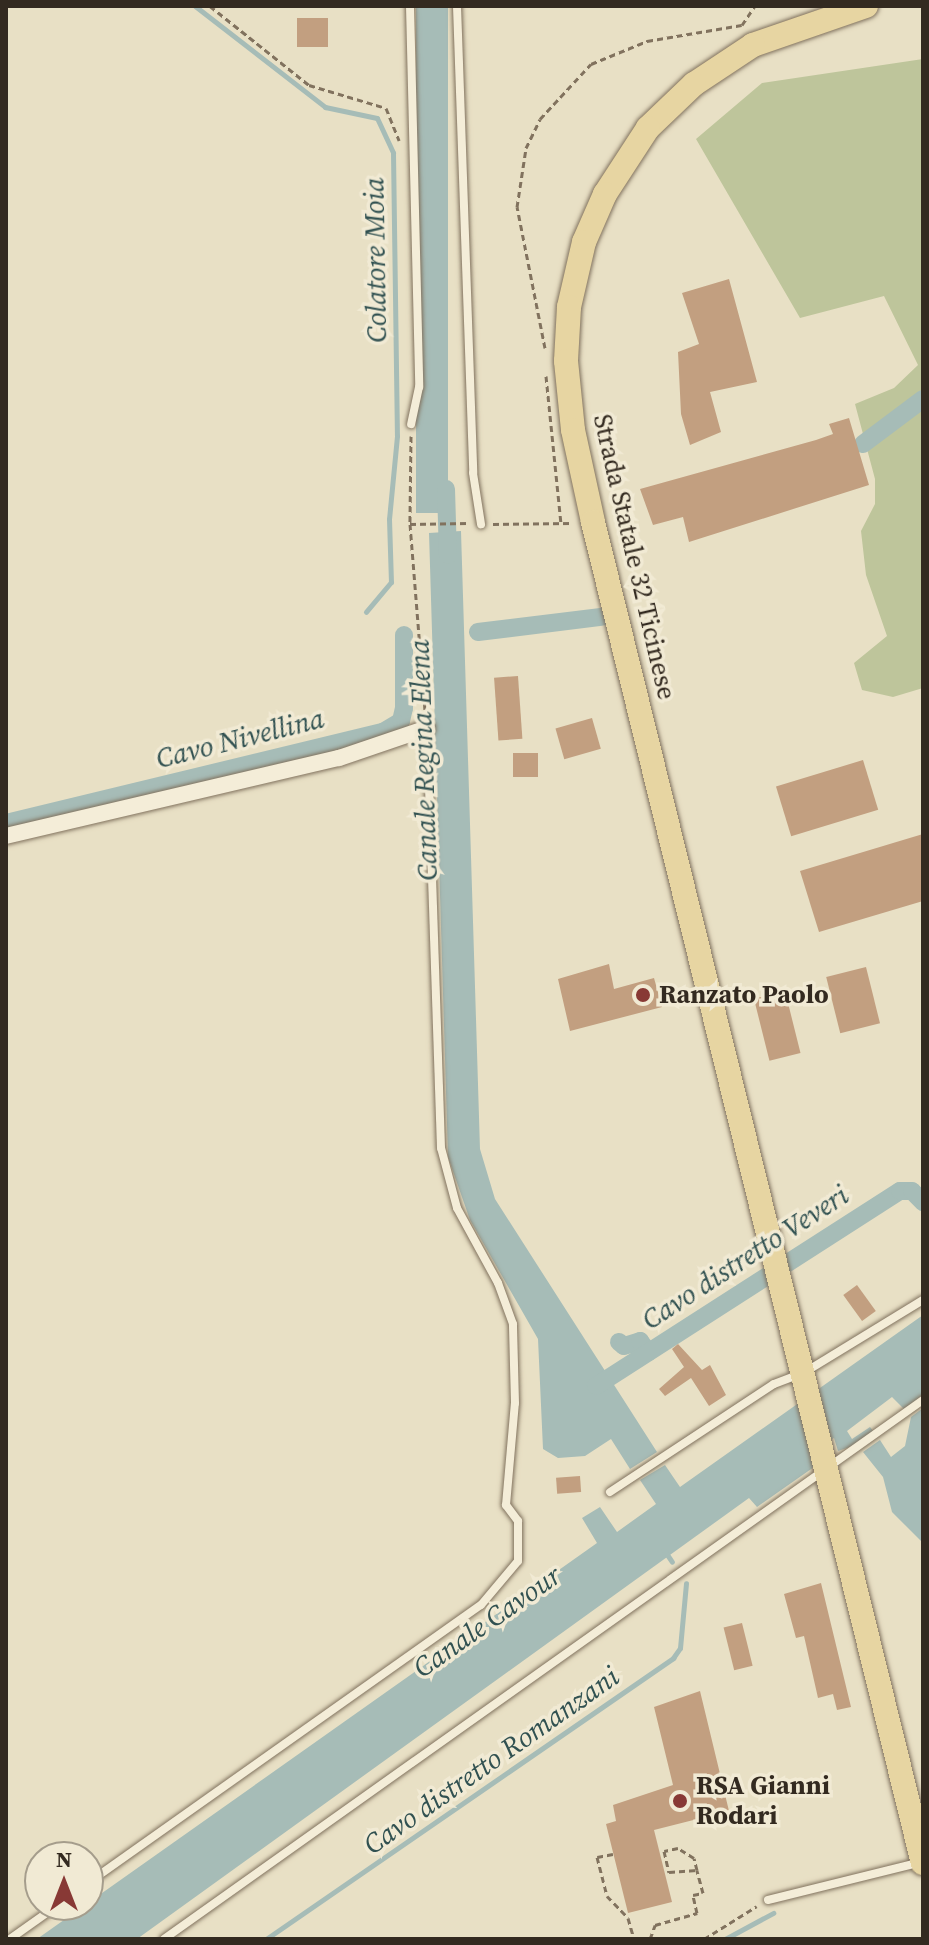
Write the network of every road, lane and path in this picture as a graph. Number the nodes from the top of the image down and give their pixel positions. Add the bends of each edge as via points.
1 (210, 6) edge
2 (410, 6) edge
3 (457, 6) edge
4 (866, 6) edge
5 (400, 146) dead end
6 (411, 424) joint
7 (593, 522) junction
8 (461, 523) dead end
9 (410, 524) junction
10 (481, 524) joint
11 (427, 728) junction
12 (6, 836) edge
13 (923, 1300) edge
14 (807, 1380) junction
15 (923, 1400) edge
16 (827, 1463) junction
17 (610, 1492) dead end
18 (613, 1854) dead end
19 (923, 1862) edge
20 (697, 1870) junction
21 (104, 1872) edge
22 (768, 1900) joint
23 (35, 1921) edge
24 (10, 1939) edge
25 (164, 1939) edge
26 (634, 1939) edge
27 (650, 1939) edge
28 (704, 1939) edge

1 - 5 path via 309,85 386,108
2 - 6 lane via 419,387
3 - 10 lane via 472,457
4 - 7 main road, Strada Statale 32 Ticinese via 753,45 694,84 648,128 605,194 574,279 567,336 573,430
6 - 9 path
7 - 10 path
7 - 14 main road, Strada Statale 32 Ticinese
8 - 9 path
9 - 11 path
11 - 12 street via 339,758
11 - 21 lane via 441,1148 457,1208 498,1283 513,1324 515,1403 506,1505 518,1521 518,1561 481,1605
13 - 14 lane
14 - 16 main road
14 - 17 lane via 774,1384
15 - 16 lane
16 - 19 main road
16 - 25 lane
18 - 26 path via 597,1857 607,1896 628,1918
19 - 22 lane
20 - 20 path via 694,1858 678,1848 664,1851 669,1872
20 - 27 path via 703,1893 693,1895 697,1913 655,1925
22 - 28 path
23 - 24 lane

